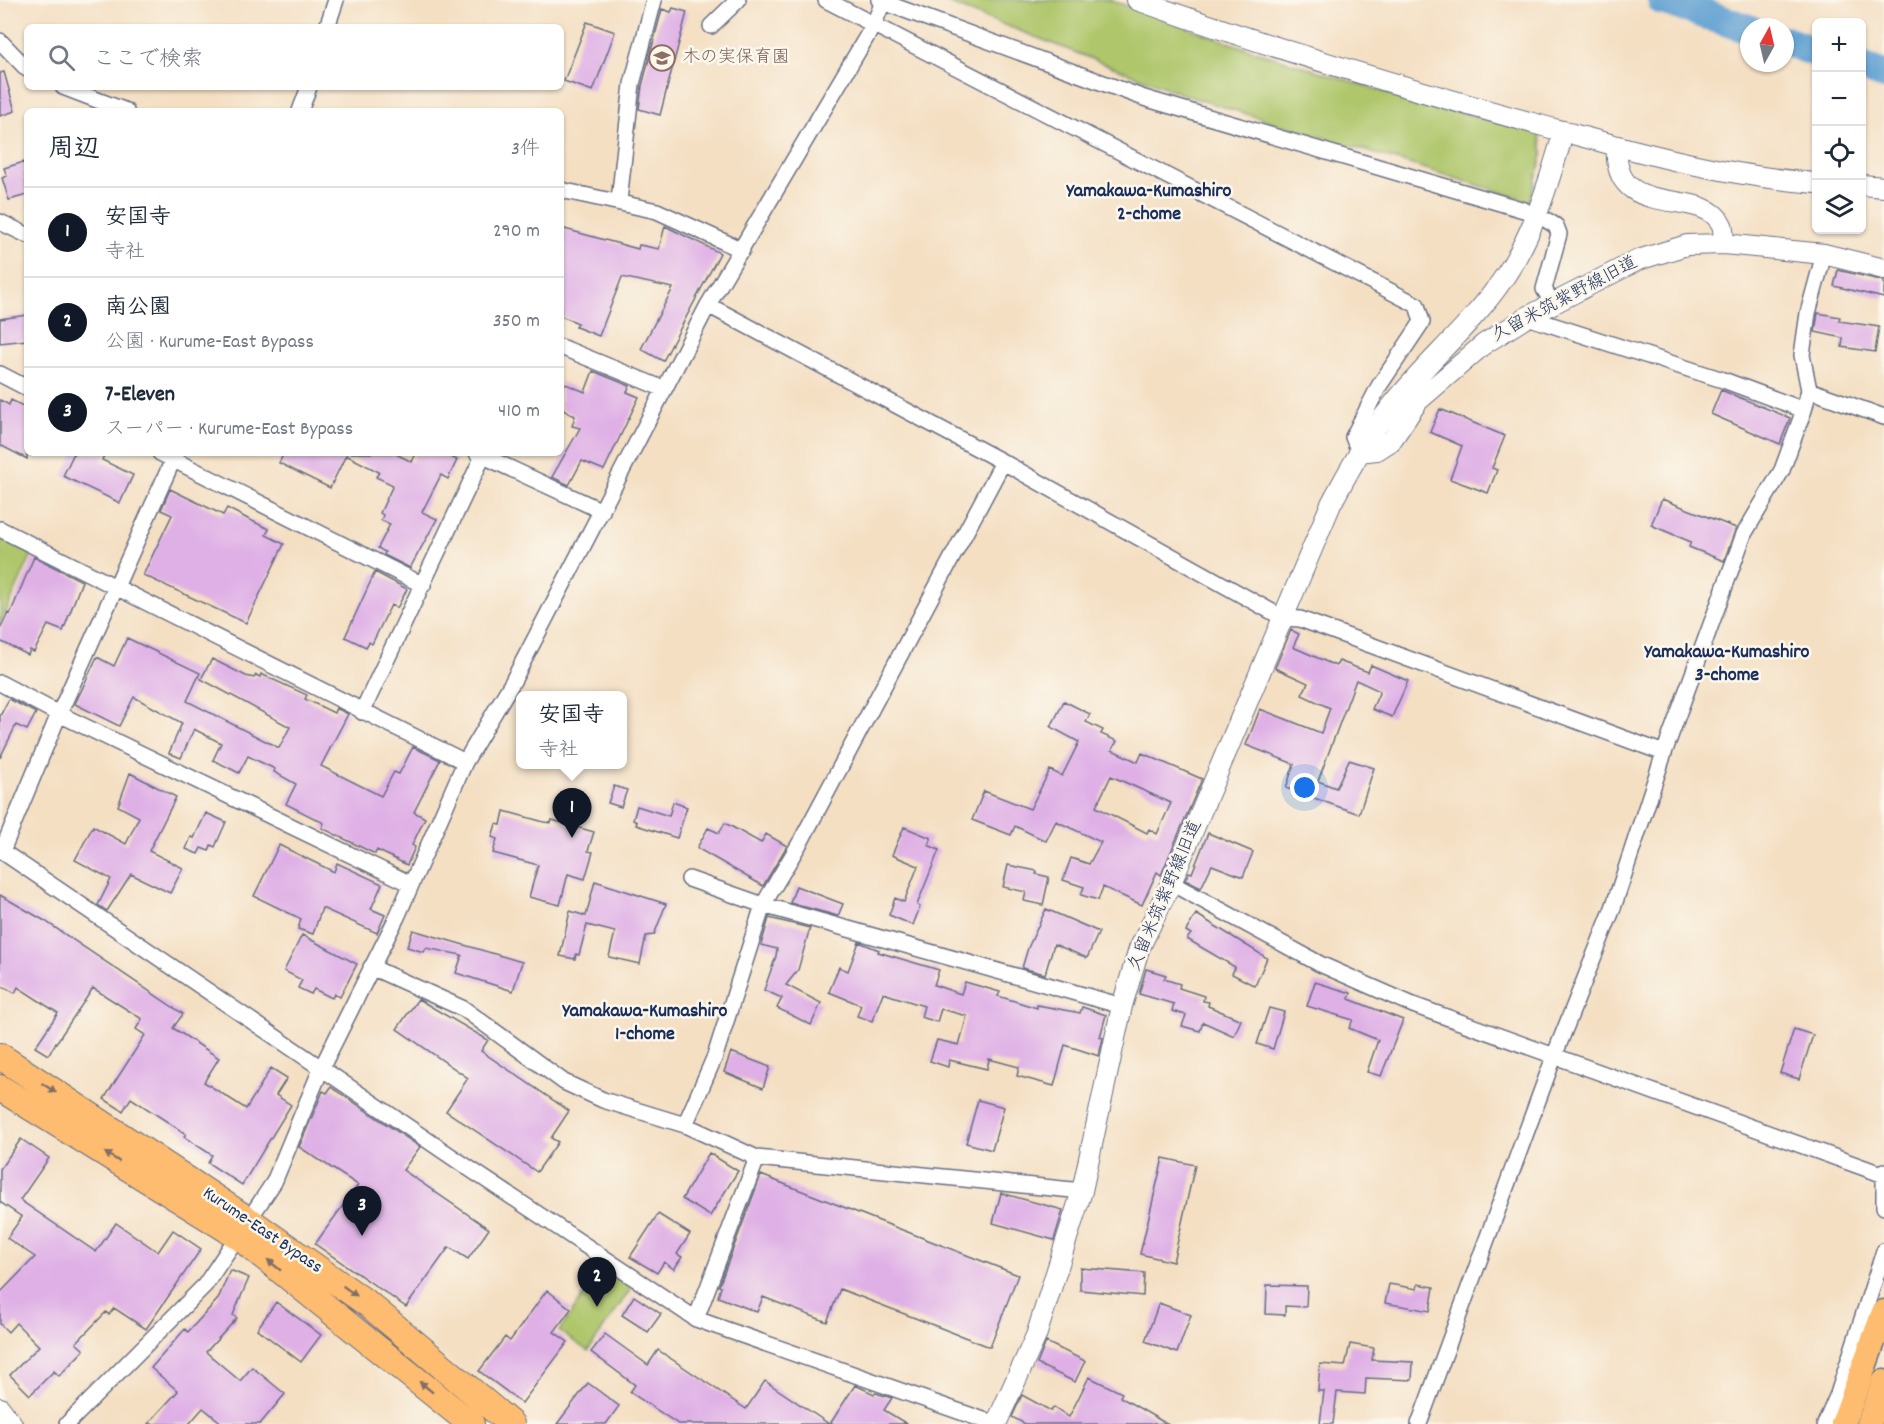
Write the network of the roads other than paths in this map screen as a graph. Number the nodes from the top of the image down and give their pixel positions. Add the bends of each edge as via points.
1 (336, 0) edge
2 (654, 0) edge
3 (738, 0) edge
4 (826, 0) edge
5 (1137, 0) edge
6 (881, 1) edge
7 (328, 24) edge
8 (711, 26) dead end
9 (873, 26) junction
10 (0, 41) edge
11 (24, 66) edge
12 (71, 90) edge
13 (308, 90) edge
14 (118, 108) edge
15 (301, 108) edge
16 (1564, 131) junction
17 (1617, 146) junction
18 (1812, 182) edge
19 (1866, 185) edge
20 (1884, 187) edge
21 (564, 191) edge
22 (619, 201) junction
23 (1524, 210) dead end
24 (1548, 221) dead end
25 (0, 222) edge
26 (24, 234) edge
27 (1724, 244) junction
28 (742, 250) junction
29 (1824, 254) junction
30 (1884, 269) edge
31 (1552, 304) junction
32 (708, 305) junction
33 (1527, 317) junction
34 (564, 348) edge
35 (0, 374) edge
36 (24, 386) edge
37 (664, 389) junction
38 (1809, 390) junction
39 (1804, 410) junction
40 (1884, 417) edge
41 (1359, 452) junction
42 (170, 456) edge
43 (172, 456) edge
44 (480, 456) edge
45 (482, 456) edge
46 (1004, 462) junction
47 (602, 511) junction
48 (0, 530) edge
49 (423, 585) junction
50 (116, 589) junction
51 (1283, 618) junction
52 (0, 683) edge
53 (362, 712) junction
54 (58, 714) junction
55 (1664, 753) junction
56 (465, 762) junction
57 (1, 850) edge
58 (688, 879) dead end
59 (1171, 883) junction
60 (411, 884) junction
61 (763, 905) junction
62 (371, 968) junction
63 (1122, 1006) junction
64 (1555, 1054) junction
65 (0, 1056) edge
66 (321, 1069) junction
67 (0, 1088) edge
68 (685, 1125) junction
69 (757, 1158) junction
70 (1884, 1173) edge
71 (1082, 1191) junction
72 (1884, 1207) edge
73 (244, 1228) junction
74 (1884, 1251) edge
75 (1884, 1312) edge
76 (696, 1319) junction
77 (1884, 1382) edge
78 (0, 1408) edge
79 (12, 1424) edge
80 (67, 1424) edge
81 (471, 1424) edge
82 (511, 1424) edge
83 (995, 1424) edge
84 (1419, 1424) edge
85 (1825, 1424) edge
86 (1843, 1424) edge
87 (1869, 1424) edge

1 - 7 street
2 - 22 street via 632,84
3 - 8 street
4 - 9 street
5 - 16 street via 1415,90
6 - 9 street
6 - 23 street via 1144,98
9 - 28 street
9 - 41 street via 1417,305 1422,322 1379,386 1353,437
10 - 11 street
12 - 14 street
13 - 15 street
16 - 17 street
16 - 41 street, 久留米筑紫野線旧道 via 1529,232 1504,278 1478,313 1392,406
17 - 18 street via 1692,165
17 - 27 street via 1616,165 1624,181 1640,194 1699,208 1714,216 1722,226
19 - 20 street
21 - 22 street
22 - 28 street via 657,211
24 - 31 street via 1559,234 1544,289
25 - 26 street
27 - 29 street, 久留米筑紫野線旧道
27 - 31 street, 久留米筑紫野線旧道 via 1688,245 1638,260
28 - 32 street
29 - 30 street, 久留米筑紫野線旧道
29 - 38 street via 1808,313 1802,355
31 - 33 street, 久留米筑紫野線旧道
32 - 37 street
32 - 46 street
33 - 39 street
33 - 41 street, 久留米筑紫野線旧道 via 1484,344 1418,401 1391,441 1377,450
34 - 37 street
35 - 36 street
37 - 47 street
38 - 39 street
38 - 40 street
39 - 55 street via 1782,470 1744,534
41 - 51 street, 久留米筑紫野線旧道 via 1331,504
42 - 50 street
43 - 49 street
44 - 49 street
45 - 47 street
46 - 51 street
46 - 61 street
47 - 56 street via 513,681
48 - 50 street
49 - 53 street
50 - 53 street
50 - 54 street
51 - 55 street via 1311,623
51 - 59 street, 久留米筑紫野線旧道
52 - 54 street
53 - 56 street
54 - 57 street
54 - 60 street
55 - 64 street via 1612,908
56 - 60 street
57 - 66 street
58 - 61 street
59 - 63 street, 久留米筑紫野線旧道 via 1139,949
59 - 64 street via 1320,964 1413,1005
60 - 62 street
61 - 63 street
61 - 68 street via 715,1056
62 - 66 street
62 - 68 street via 464,1009 564,1082 603,1100
63 - 71 street, 久留米筑紫野線旧道
64 - 70 street
64 - 84 street
65 -> 73 highway, Kurume-East Bypass
66 - 73 street via 274,1182
66 - 76 street
73 -> 67 highway, Kurume-East Bypass
68 - 69 street
69 - 71 street
69 - 76 street
70 - 72 street
71 - 83 street, 久留米筑紫野線旧道 via 1036,1336
73 - 80 street via 205,1285
81 -> 73 highway, Kurume-East Bypass
73 -> 82 highway, Kurume-East Bypass via 368,1304
74 - 85 street
75 - 86 main road
76 - 83 street
77 - 87 main road
78 - 79 street

